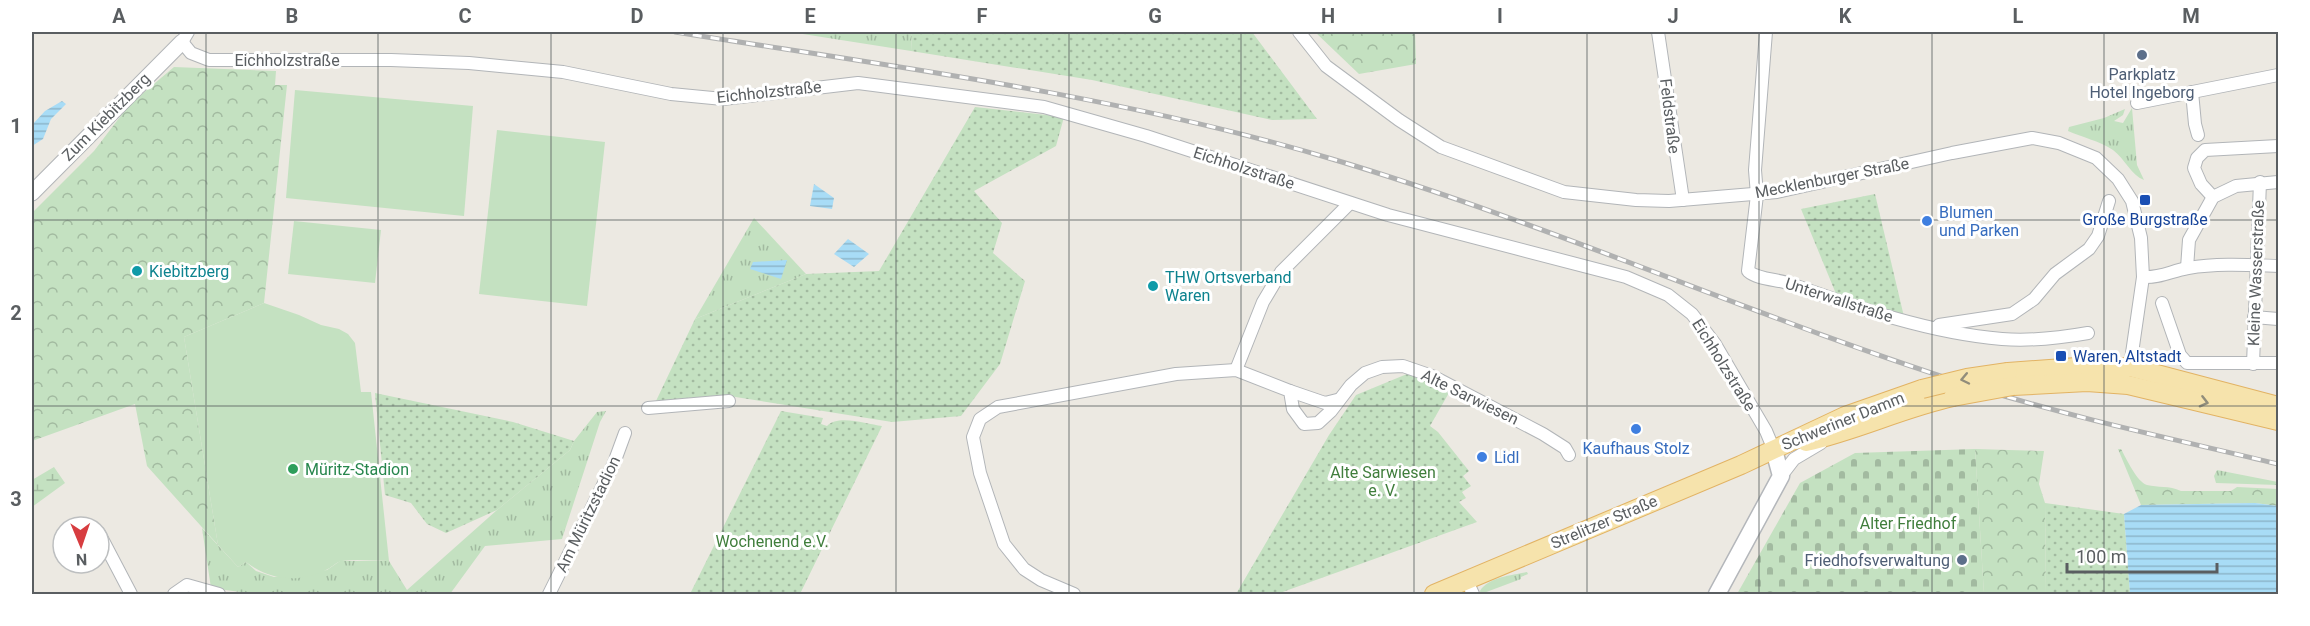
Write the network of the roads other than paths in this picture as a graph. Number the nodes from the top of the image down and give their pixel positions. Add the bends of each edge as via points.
1 (1299, 32) edge
2 (1658, 32) edge
3 (1766, 32) edge
4 (185, 37) edge
5 (2278, 75) edge
6 (2192, 92) junction
7 (2137, 103) dead end
8 (2198, 135) dead end
9 (2278, 146) edge
10 (2260, 182) junction
11 (2278, 182) edge
12 (32, 193) edge
13 (1757, 195) junction
14 (2213, 197) junction
15 (1683, 200) junction
16 (2109, 201) dead end
17 (1350, 203) junction
18 (2256, 265) junction
19 (2278, 266) edge
20 (2187, 268) junction
21 (2142, 277) junction
22 (2162, 303) dead end
23 (2254, 317) junction
24 (2278, 319) edge
25 (1932, 326) junction
26 (2088, 333) dead end
27 (2278, 363) edge
28 (2253, 364) junction
29 (1236, 369) junction
30 (2129, 376) junction
31 (1290, 391) junction
32 (1337, 400) junction
33 (729, 401) dead end
34 (2278, 406) edge
35 (648, 408) dead end
36 (2278, 421) edge
37 (625, 433) dead end
38 (1836, 435) junction
39 (1774, 450) junction
40 (1569, 454) dead end
41 (1781, 476) junction
42 (111, 556) edge
43 (1470, 588) edge
44 (131, 594) edge
45 (174, 594) edge
46 (219, 594) edge
47 (549, 594) edge
48 (1074, 594) edge
49 (1434, 594) edge
50 (1717, 594) edge

1 - 15 street, Mecklenburger Straße via 1326,66 1440,147 1564,192 1636,200
2 - 15 street, Feldstraße
3 - 13 street via 1755,170
4 - 12 street, Zum Kiebitzberg
4 - 17 street, Eichholzstraße via 191,54 208,60 469,63 563,72 671,94 723,99 858,84 1011,102 1044,107 1146,136
5 - 6 street
6 - 7 street
6 - 8 street
9 - 14 street via 2211,148 2200,154 2195,174
10 - 11 street
10 - 14 street via 2236,186
10 - 18 street, Kleine Wasserstraße
13 - 15 street, Mecklenburger Straße
13 - 21 street, Mecklenburger Straße via 2032,138 2060,143 2096,158 2118,179 2132,201 2141,238
13 - 25 street, Unterwallstraße via 1748,271 1754,276 1776,279 1905,321
14 - 20 street via 2189,240
16 - 25 street, Unterwallstraße via 2098,236 2089,249 2055,274 2034,299 2012,314
17 - 29 street via 1281,272 1263,302
17 - 39 street, Eichholzstraße via 1626,278 1668,295 1692,314 1715,344
18 - 19 street
18 - 20 street
18 - 23 street, Kleine Wasserstraße
20 - 21 street via 2156,278
21 - 30 street, Mecklenburger Straße
22 - 28 street via 2180,355 2187,363
23 - 24 street
23 - 28 street, Kleine Wasserstraße
25 - 26 street, Unterwallstraße via 2004,339
27 - 28 street
29 - 31 street
29 - 48 street via 1176,374 998,407 980,419 973,437 975,457 1004,544 1024,569
30 - 34 main road, Schweriner Damm via 2246,396
30 -> 36 main road, Schweriner Damm
30 - 38 main road, Schweriner Damm, bridge via 2013,386 1953,397
30 -> 39 main road, Schweriner Damm, bridge via 2077,367 1967,378 1845,416
31 - 32 street via 1325,403
31 - 32 street, Alte Sarwiesen via 1293,409 1304,424 1318,423
32 - 40 street, Alte Sarwiesen via 1365,373 1403,366 1432,376 1543,434
33 - 35 street
37 - 47 street, Am Müritzstadion via 614,464
38 - 39 main road, Schweriner Damm
38 - 41 street via 1794,459
39 - 41 main road
39 - 43 main road, Strelitzer Straße
41 - 50 main road
42 - 44 street
43 - 49 main road, Strelitzer Straße
45 - 46 street via 187,585

